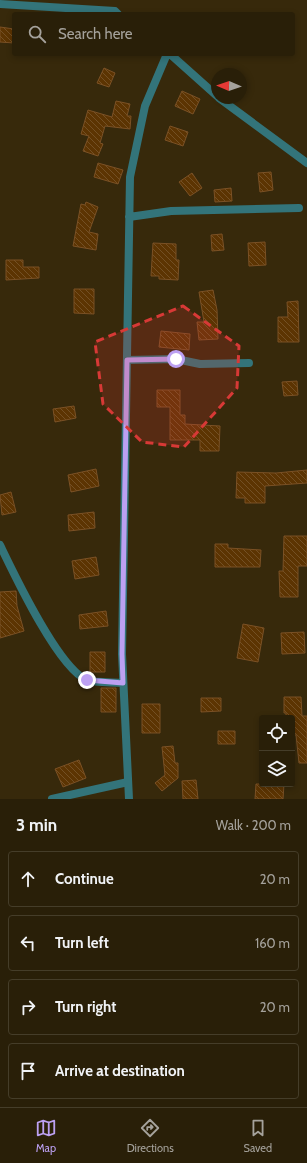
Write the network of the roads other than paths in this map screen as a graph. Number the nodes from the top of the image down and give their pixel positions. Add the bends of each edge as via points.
1 (0, 4) edge
2 (115, 12) edge
3 (166, 56) edge
4 (172, 56) edge
5 (211, 91) edge
6 (227, 104) edge
7 (307, 163) edge
8 (299, 208) dead end
9 (129, 217) junction
10 (127, 360) junction
11 (249, 363) dead end
12 (0, 545) edge
13 (123, 683) junction
14 (128, 782) junction
15 (52, 799) edge
16 (129, 799) edge

1 - 2 street
3 - 9 street via 145,106 130,177
4 - 5 street
6 - 7 street
8 - 9 street via 171,211
9 - 10 street
10 - 11 street via 176,359 200,364
10 - 13 street
12 - 13 street via 31,608 69,666 87,680
13 - 14 street
14 - 15 street
14 - 16 street

